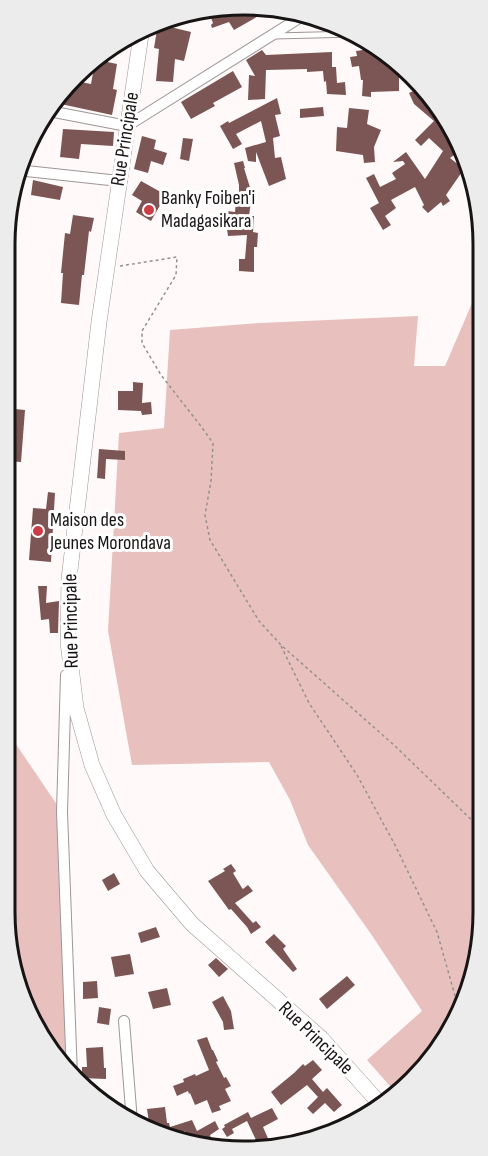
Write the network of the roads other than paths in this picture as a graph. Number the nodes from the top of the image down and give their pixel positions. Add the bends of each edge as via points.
1 (295, 21) edge
2 (337, 34) edge
3 (270, 36) junction
4 (140, 41) edge
5 (57, 113) edge
6 (127, 126) junction
7 (27, 171) edge
8 (118, 181) junction
9 (68, 642) junction
10 (124, 1021) dead end
11 (71, 1062) edge
12 (376, 1099) edge
13 (131, 1111) edge

1 - 3 street
2 - 3 lane
3 - 6 street
4 - 6 main road, Rue Principale
5 - 6 street
6 - 8 main road, Rue Principale
7 - 8 street
8 - 9 main road, Rue Principale via 69,579
9 - 11 street via 62,812
9 - 12 main road, Rue Principale via 76,708 92,765 114,815 147,871 192,924 321,1038
10 - 13 street

